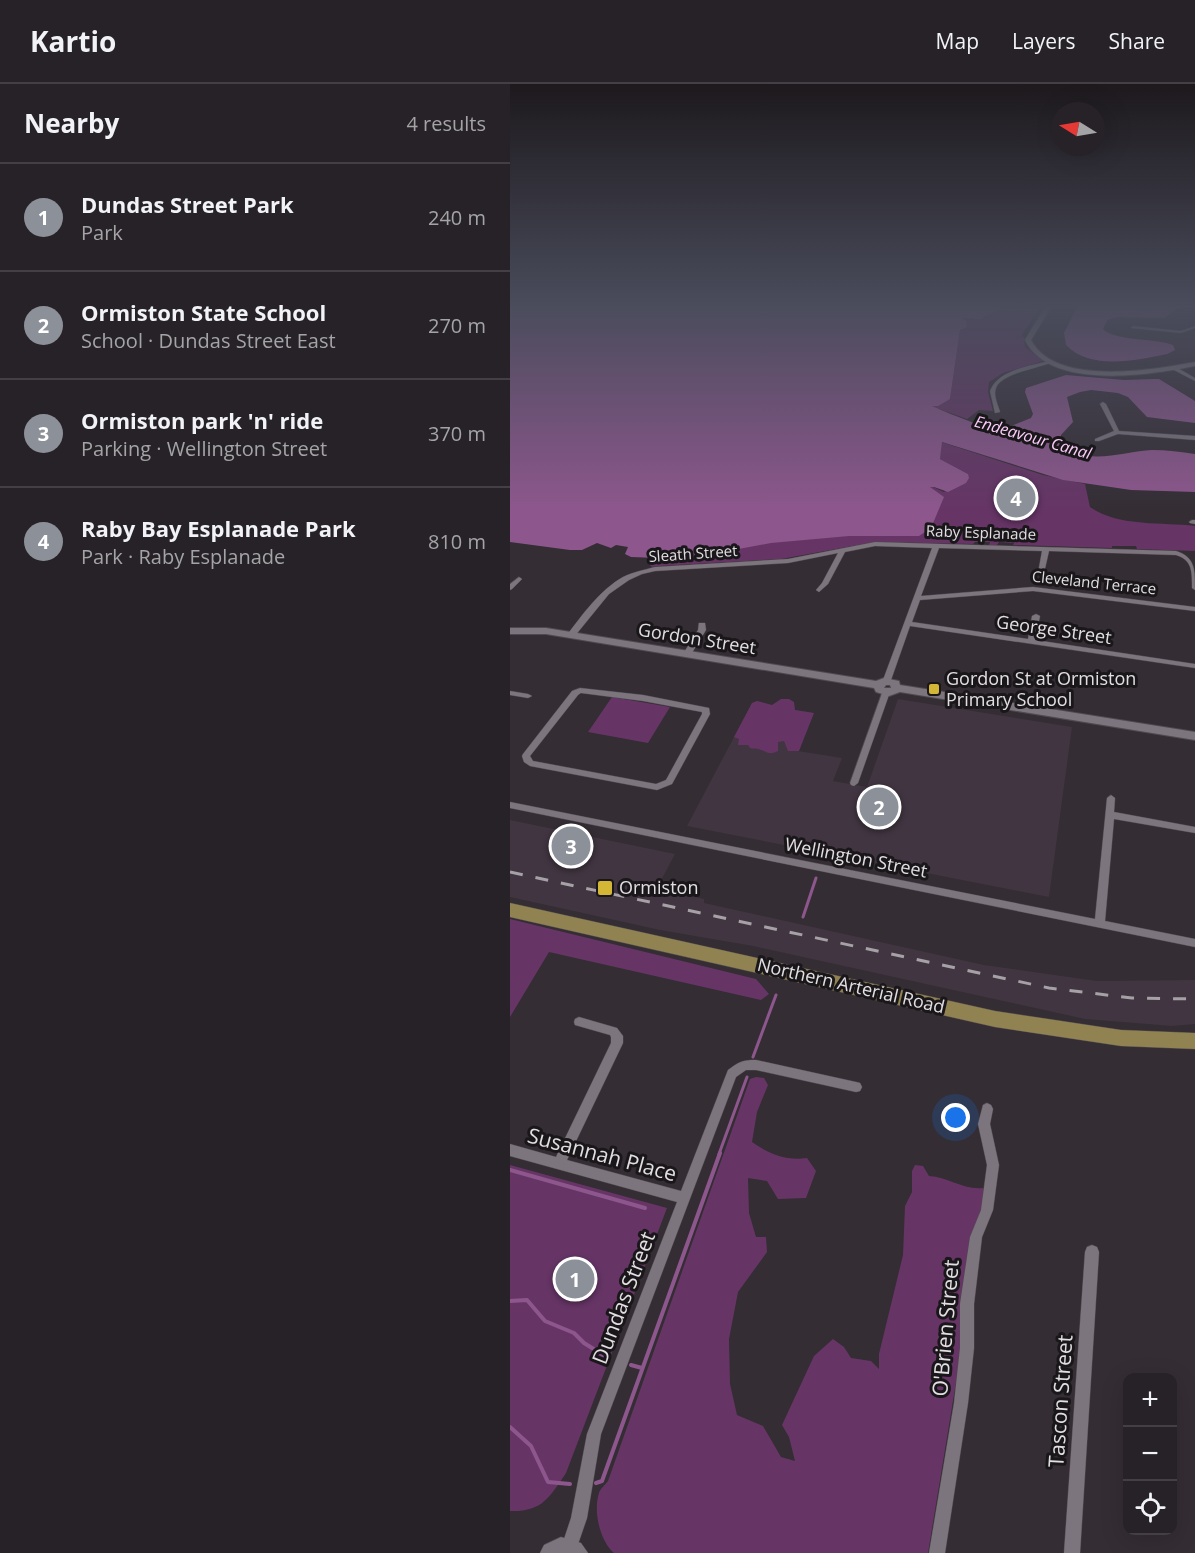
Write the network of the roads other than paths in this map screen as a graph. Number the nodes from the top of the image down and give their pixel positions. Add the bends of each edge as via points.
1 (1017, 373) edge
2 (1104, 373) edge
3 (1132, 373) edge
4 (1182, 373) edge
5 (1195, 380) edge
6 (1103, 404) dead end
7 (997, 412) dead end
8 (1118, 432) junction
9 (1195, 438) edge
10 (1097, 440) dead end
11 (936, 546) junction
12 (1046, 549) junction
13 (842, 551) junction
14 (772, 562) joint
15 (1041, 573) dead end
16 (519, 579) dead end
17 (510, 588) edge
18 (1195, 588) edge
19 (819, 590) dead end
20 (917, 598) junction
21 (1195, 609) edge
22 (1036, 616) dead end
23 (908, 624) junction
24 (702, 625) dead end
25 (510, 631) edge
26 (571, 635) junction
27 (1031, 642) junction
28 (687, 654) junction
29 (1195, 666) edge
30 (884, 686) junction
31 (510, 693) edge
32 (528, 696) dead end
33 (1195, 736) edge
34 (527, 760) joint
35 (854, 783) dead end
36 (1111, 798) dead end
37 (510, 805) edge
38 (1110, 815) junction
39 (1195, 830) edge
40 (510, 909) edge
41 (1100, 924) junction
42 (1195, 943) edge
43 (579, 1022) dead end
44 (1195, 1041) edge
45 (856, 1087) dead end
46 (987, 1109) dead end
47 (510, 1150) edge
48 (559, 1163) junction
49 (684, 1198) junction
50 (1092, 1251) dead end
51 (566, 1551) edge
52 (937, 1553) edge
53 (1072, 1553) edge

1 - 7 street via 992,390
2 - 3 street
4 - 5 street
6 - 8 street
8 - 9 street
8 - 10 street
11 - 12 street, Raby Esplanade
11 - 13 street, Raby Esplanade via 875,544
11 - 20 street
12 - 15 street
12 - 18 street, Raby Esplanade via 1176,553 1191,557 1194,562
13 - 14 street, Raby Esplanade
13 - 19 street
14 - 26 street, Sleath Street via 637,572 610,587
16 - 17 street
20 - 21 street, Cleveland Terrace via 1033,589
20 - 23 street
22 - 27 street
23 - 27 street, George Street
23 - 30 street
24 - 28 street
25 - 26 street, Gordon Street
26 - 28 street, Gordon Street
27 - 29 street, George Street
28 - 30 street, Gordon Street
30 - 33 street, Gordon Street via 895,683 897,688
30 - 35 street
31 - 32 street
34 - 34 street via 526,756 580,690 706,710 688,750 664,786
36 - 38 street
37 - 41 street, Wellington Street
38 - 39 street
38 - 41 street
40 - 44 main road, Northern Arterial Road via 995,1019 1120,1038
41 - 42 street, Wellington Street
43 - 48 street via 613,1031 617,1043
45 - 49 street, Dundas Street via 756,1065 737,1068
46 - 52 street, O'Brien Street via 984,1124 993,1165 987,1210 976,1237 963,1381
47 - 48 street, Susannah Place
48 - 49 street, Susannah Place
49 - 51 street, Dundas Street via 594,1434 579,1518
50 - 53 street, Tascon Street

